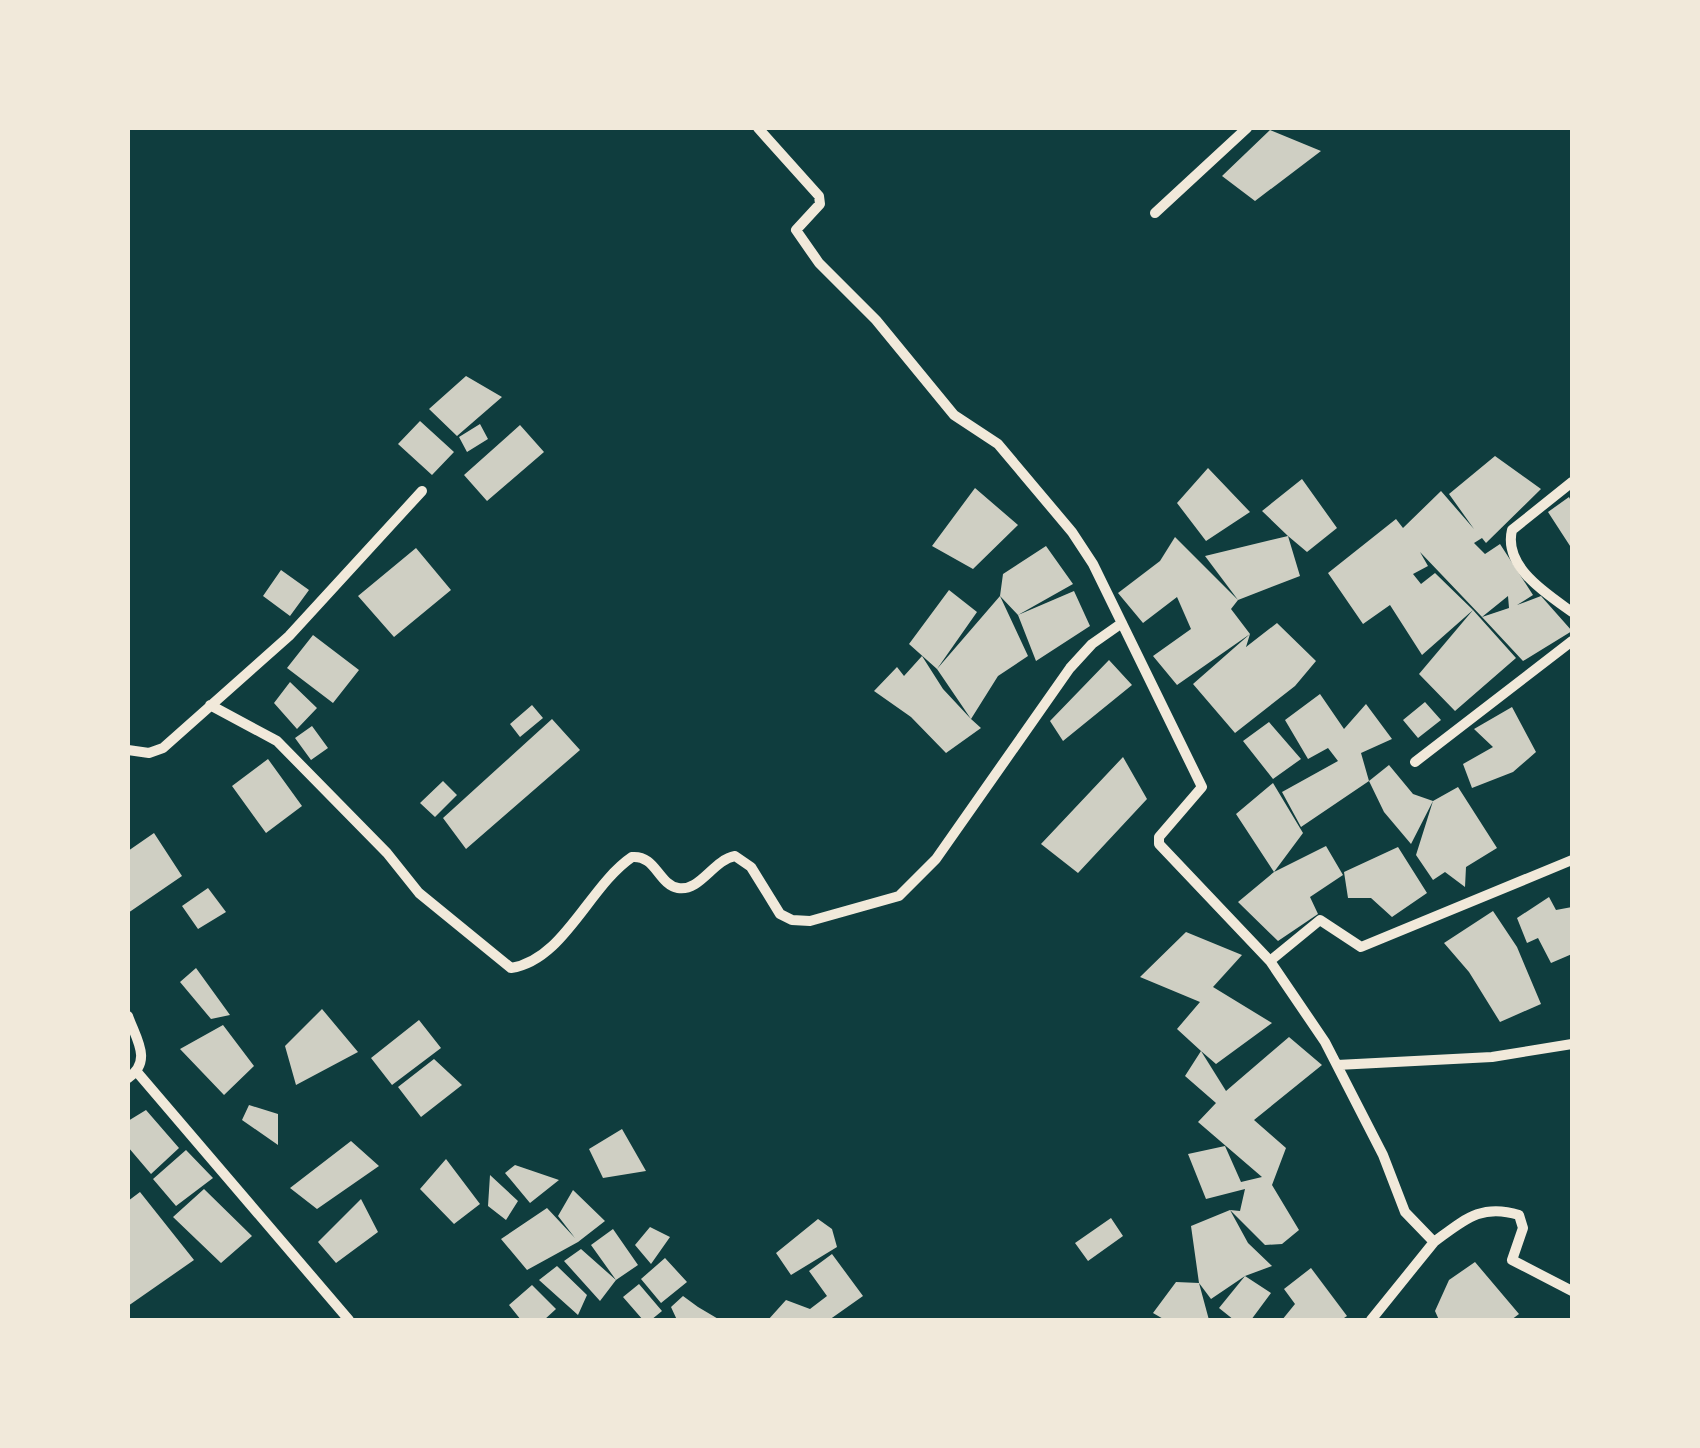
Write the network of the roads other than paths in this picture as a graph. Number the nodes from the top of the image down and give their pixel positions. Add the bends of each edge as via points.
1 (758, 128) edge
2 (1247, 128) edge
3 (1155, 214) dead end
4 (1572, 482) edge
5 (422, 491) dead end
6 (1572, 612) edge
7 (1122, 623) junction
8 (1572, 641) edge
9 (210, 706) junction
10 (128, 750) edge
11 (1415, 762) dead end
12 (1572, 860) edge
13 (1270, 961) junction
14 (128, 1016) edge
15 (1572, 1044) edge
16 (1337, 1065) junction
17 (132, 1075) edge
18 (1434, 1242) junction
19 (1572, 1290) edge
20 (349, 1320) edge
21 (1371, 1320) edge

1 - 7 street via 819,196 820,204 797,225 798,235 940,400 998,444 1072,532
2 - 3 street
4 - 6 street via 1512,530 1510,540 1537,587
5 - 9 street via 289,636
7 - 9 street via 1070,668 936,859 899,896 792,920 780,914 743,860 724,858 698,882 680,888 648,860 632,856 541,957 511,968 419,892 277,741
7 - 13 street via 1202,787 1159,844
8 - 11 street
9 - 10 street via 162,748
12 - 13 street via 1361,946 1320,920
13 - 16 street
14 - 17 street via 142,1054
15 - 16 street via 1492,1057
16 - 18 street via 1405,1212
17 - 20 street
18 - 19 street via 1479,1210 1519,1215 1523,1228 1512,1260
18 - 21 street

